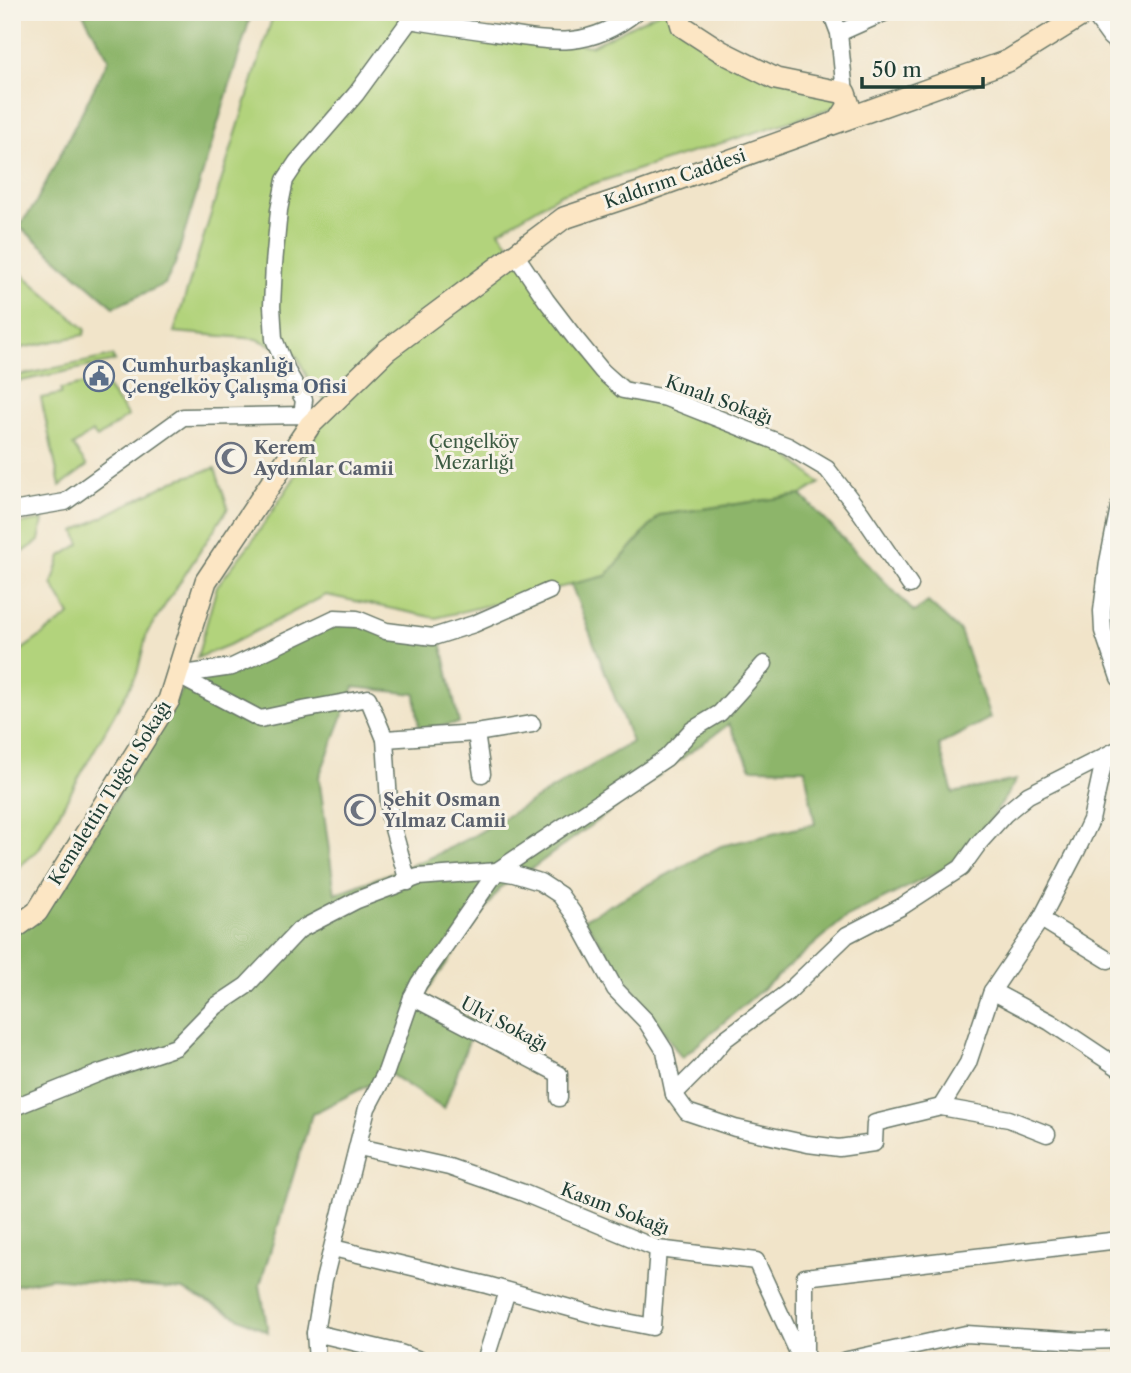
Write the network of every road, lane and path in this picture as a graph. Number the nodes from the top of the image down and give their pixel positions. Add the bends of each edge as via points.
1 (636, 12) edge
2 (678, 12) edge
3 (831, 12) edge
4 (886, 12) edge
5 (1090, 12) edge
6 (410, 16) edge
7 (839, 33) junction
8 (1119, 45) edge
9 (845, 93) junction
10 (839, 121) junction
11 (515, 254) junction
12 (306, 420) junction
13 (1119, 508) edge
14 (12, 511) edge
15 (910, 585) dead end
16 (549, 591) dead end
17 (764, 664) dead end
18 (177, 675) junction
19 (1119, 678) edge
20 (532, 724) dead end
21 (477, 733) junction
22 (385, 739) junction
23 (1117, 750) edge
24 (482, 774) dead end
25 (497, 871) junction
26 (408, 881) junction
27 (1041, 919) junction
28 (12, 930) edge
29 (1108, 960) dead end
30 (992, 991) junction
31 (411, 997) junction
32 (1119, 1068) edge
33 (674, 1094) junction
34 (559, 1098) dead end
35 (941, 1107) junction
36 (12, 1108) edge
37 (1047, 1134) dead end
38 (359, 1147) junction
39 (1119, 1240) edge
40 (333, 1248) junction
41 (658, 1249) junction
42 (507, 1290) junction
43 (315, 1334) junction
44 (1119, 1340) edge
45 (317, 1361) edge
46 (423, 1361) edge
47 (485, 1361) edge
48 (804, 1361) edge
49 (843, 1361) edge

1 - 6 street via 609,30 568,41 541,41
2 - 9 street via 682,26 776,79
3 - 7 street
4 - 7 street
5 - 8 street
5 - 10 street, Kaldırım Caddesi via 1009,61
6 - 12 street via 356,94 285,180 272,306 274,339 304,400
7 - 9 street
9 - 10 street via 849,105
10 - 11 street, Kaldırım Caddesi via 564,218
11 - 12 street, Kaldırım Caddesi via 387,350
11 - 15 street, Kınalı Sokağı via 575,338 624,390 666,398 788,446 827,469
12 - 14 street via 183,417 65,502
12 - 18 street, Kemalettin Tuğcu Sokağı via 205,582
13 - 19 street via 1102,611 1103,631
16 - 18 street via 474,624 433,636 386,631 357,619 335,618 232,667
17 - 25 street via 720,713 692,730 666,758
18 - 22 street via 260,719 369,698
18 - 28 street, Kemalettin Tuğcu Sokağı via 169,701 37,912
20 - 21 street
21 - 22 street
21 - 24 street
22 - 26 street via 390,818
23 - 27 street via 1102,765 1091,820
23 - 33 street via 1028,795 1005,814 961,868 847,935 787,993 725,1039
25 - 26 street
25 - 31 street
25 - 33 street via 540,882 560,895 615,989 646,1021 665,1051
26 - 36 street via 357,900 299,930 246,986 216,1006 176,1047
27 - 29 street
27 - 30 street
30 - 32 street via 1050,1022
30 - 35 street via 968,1063
31 - 34 street, Ulvi Sokağı via 559,1074
31 - 38 street via 386,1072 367,1108
33 - 35 street via 687,1112 735,1128 839,1148 874,1143 875,1123
35 - 37 street via 1009,1119
38 - 40 street
38 - 41 street, Kasım Sokağı via 449,1167
39 - 48 street via 805,1278
40 - 42 street
40 - 43 street
41 - 42 street via 652,1327
41 - 48 street, Kasım Sokağı via 755,1261
42 - 47 street
43 - 45 street
43 - 46 street
44 - 49 street via 966,1335

